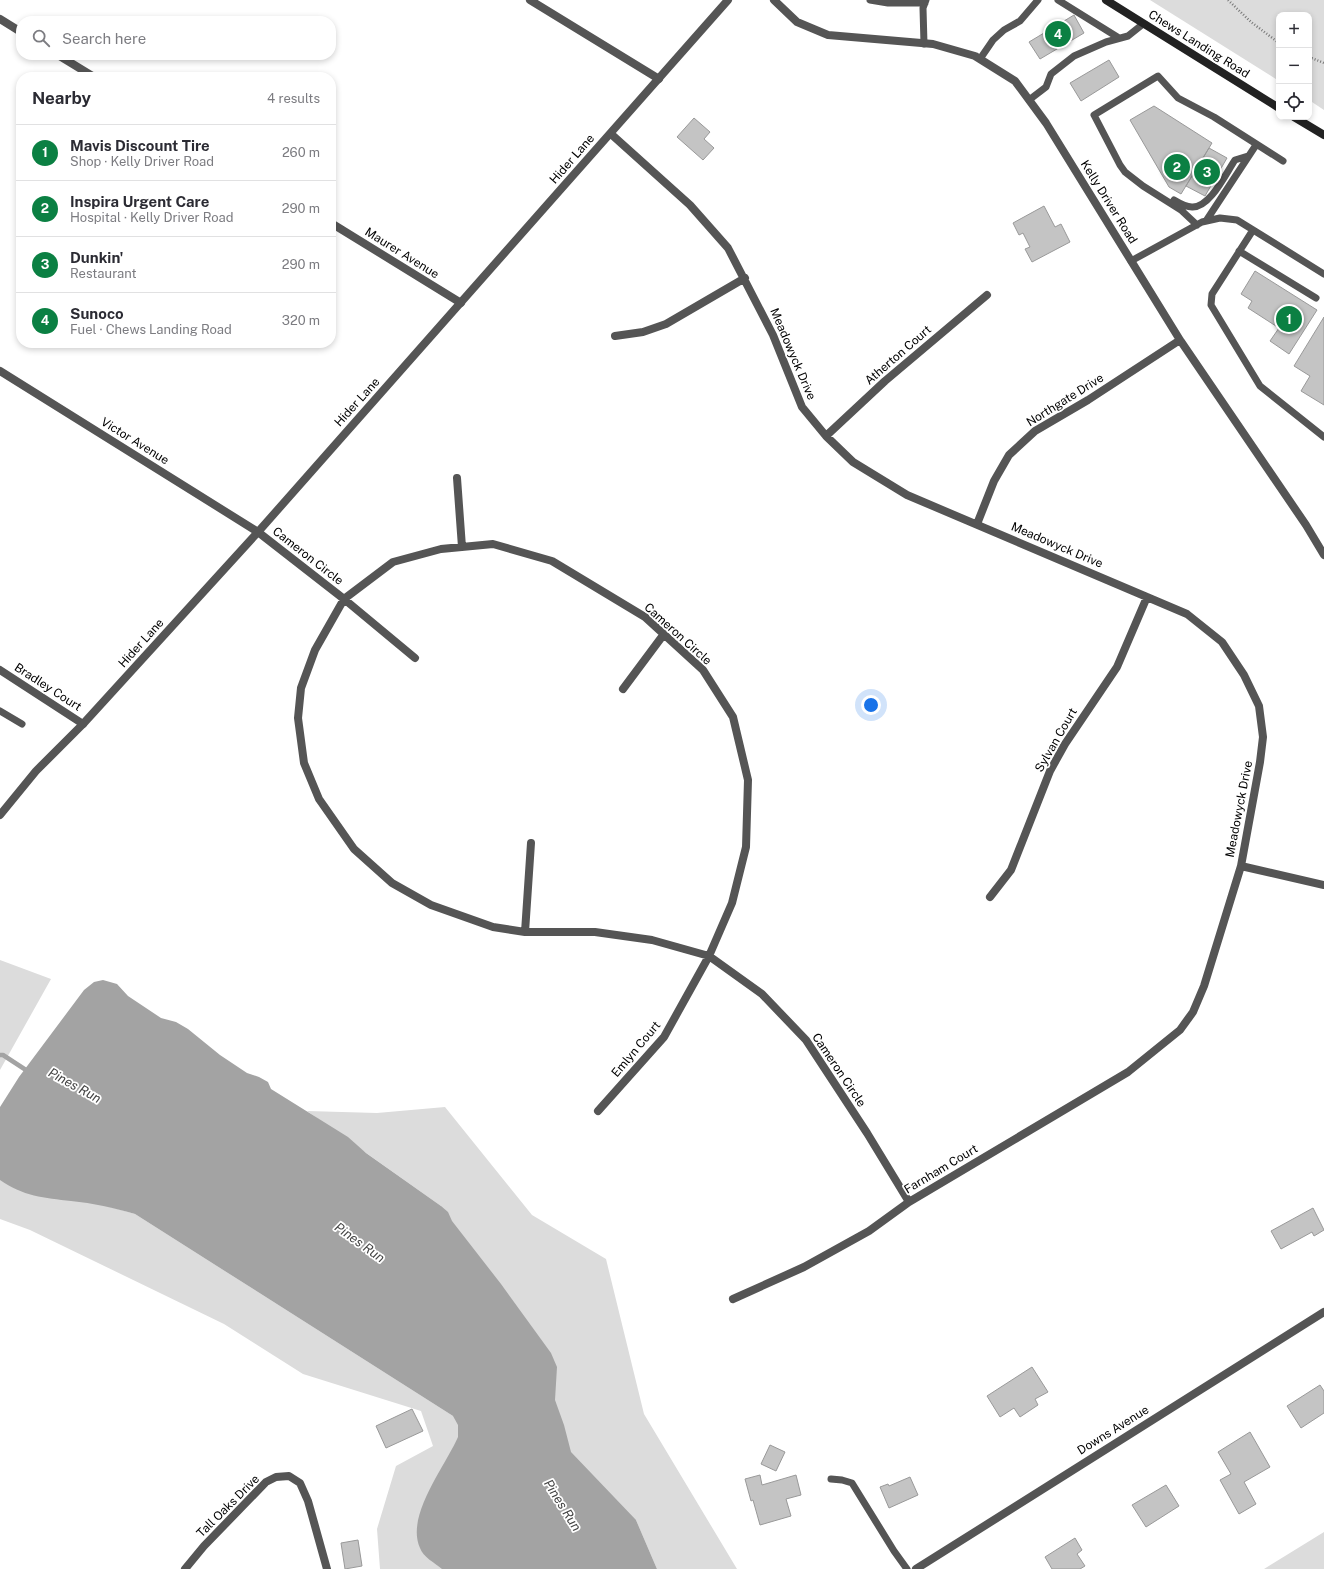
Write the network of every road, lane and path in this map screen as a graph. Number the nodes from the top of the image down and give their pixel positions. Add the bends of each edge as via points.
1 (530, 0) edge
2 (728, 0) edge
3 (774, 0) edge
4 (870, 0) edge
5 (1038, 0) edge
6 (1058, 0) edge
7 (1106, 0) edge
8 (1228, 0) edge
9 (926, 2) edge
10 (0, 19) edge
11 (1144, 24) junction
12 (16, 29) edge
13 (1119, 38) junction
14 (1276, 41) edge
15 (924, 44) junction
16 (1312, 58) edge
17 (980, 59) junction
18 (66, 60) edge
19 (1324, 63) edge
20 (86, 72) edge
21 (659, 80) junction
22 (1029, 100) junction
23 (1276, 106) edge
24 (1299, 120) edge
25 (611, 134) junction
26 (1324, 135) edge
27 (1256, 145) junction
28 (1248, 156) junction
29 (1282, 162) dead end
30 (1125, 172) junction
31 (1206, 221) junction
32 (1197, 225) junction
33 (336, 226) edge
34 (1253, 230) junction
35 (1239, 251) junction
36 (1131, 261) junction
37 (1324, 274) edge
38 (745, 278) junction
39 (988, 296) dead end
40 (1316, 298) dead end
41 (461, 303) junction
42 (615, 336) dead end
43 (1180, 340) junction
44 (0, 371) edge
45 (826, 436) junction
46 (1324, 437) edge
47 (457, 478) dead end
48 (977, 524) junction
49 (258, 532) junction
50 (462, 547) junction
51 (1324, 555) edge
52 (1147, 597) junction
53 (344, 599) junction
54 (664, 634) junction
55 (415, 658) dead end
56 (0, 670) edge
57 (623, 689) dead end
58 (0, 710) edge
59 (22, 724) dead end
60 (83, 724) junction
61 (0, 815) edge
62 (531, 843) dead end
63 (1240, 866) junction
64 (1324, 885) edge
65 (990, 898) dead end
66 (525, 932) junction
67 (709, 956) junction
68 (1156, 1051) joint
69 (598, 1111) dead end
70 (908, 1202) junction
71 (733, 1299) dead end
72 (1324, 1312) edge
73 (831, 1479) dead end
74 (185, 1569) edge
75 (327, 1569) edge
76 (907, 1569) edge
77 (916, 1569) edge

1 - 21 street
2 - 21 street, Hider Lane
3 - 15 street, Kelly Driver Road via 797,22 828,35
4 - 9 lane via 888,3
5 - 17 lane via 1020,21 993,40
6 - 13 lane
7 - 11 main road, Chews Landing Road
8 - 14 path
9 - 15 lane
10 - 12 street
11 - 13 lane via 1128,36
11 - 23 main road, Chews Landing Road
13 - 22 lane via 1074,56 1051,74 1046,87
15 - 17 street, Kelly Driver Road
16 - 19 path
17 - 22 street, Kelly Driver Road via 1015,81
18 - 20 street
21 - 25 street, Hider Lane
22 - 36 street, Kelly Driver Road via 1046,123
24 - 26 main road
25 - 38 street, Meadowyck Drive via 690,205 728,248
25 - 41 street, Hider Lane
27 - 28 lane
27 - 29 lane
27 - 30 lane via 1214,117 1178,98 1158,76 1094,115
28 - 30 lane via 1235,160 1203,205 1192,208 1180,204
28 - 31 lane
30 - 32 lane via 1181,210
31 - 32 lane
31 - 34 lane via 1220,218 1237,220
32 - 36 lane
33 - 41 street, Maurer Avenue
34 - 35 lane
34 - 37 lane
35 - 40 lane
35 - 46 lane via 1212,294 1211,305 1260,386
36 - 43 street, Kelly Driver Road
38 - 42 street via 666,324 643,332
38 - 45 street, Meadowyck Drive via 773,335 802,407
39 - 45 street, Atherton Court via 885,381
41 - 49 street, Hider Lane
43 - 48 street, Northgate Drive via 1035,431 1010,455 994,481
43 - 51 street, Kelly Driver Road
44 - 49 street, Victor Avenue
45 - 48 street, Meadowyck Drive via 853,462 907,495
47 - 50 street
48 - 52 street, Meadowyck Drive
49 - 53 street, Cameron Circle
49 - 60 street, Hider Lane
50 - 53 street, Cameron Circle via 441,549 393,562
50 - 54 street, Cameron Circle via 493,544 552,561 644,617
52 - 63 street, Meadowyck Drive via 1187,614 1222,642 1244,675 1259,706 1263,737
52 - 65 street, Sylvan Court via 1117,667 1050,771 1011,870
53 - 55 street
53 - 66 street, Cameron Circle via 315,650 301,688 298,718 304,763 320,799 354,849 392,883 431,905 493,927
54 - 57 street
54 - 67 street, Cameron Circle via 703,670 733,717 748,780 746,847 732,903
56 - 60 street, Bradley Court
58 - 59 lane
60 - 61 street, Hider Lane via 36,771
62 - 66 street
63 - 64 street
63 - 68 street, Meadowyck Drive via 1204,986 1193,1012 1180,1030
66 - 67 street, Cameron Circle via 595,932 652,940
67 - 69 street, Emlyn Court via 664,1036
67 - 70 street, Cameron Circle via 762,994 806,1040 867,1133
68 - 70 street, Farnham Court via 1128,1072
70 - 71 street, Farnham Court via 869,1231 804,1267
72 - 77 street, Downs Avenue
73 - 76 lane via 852,1483
74 - 75 street, Tall Oaks Drive via 266,1482 276,1477 289,1476 300,1483 308,1501

